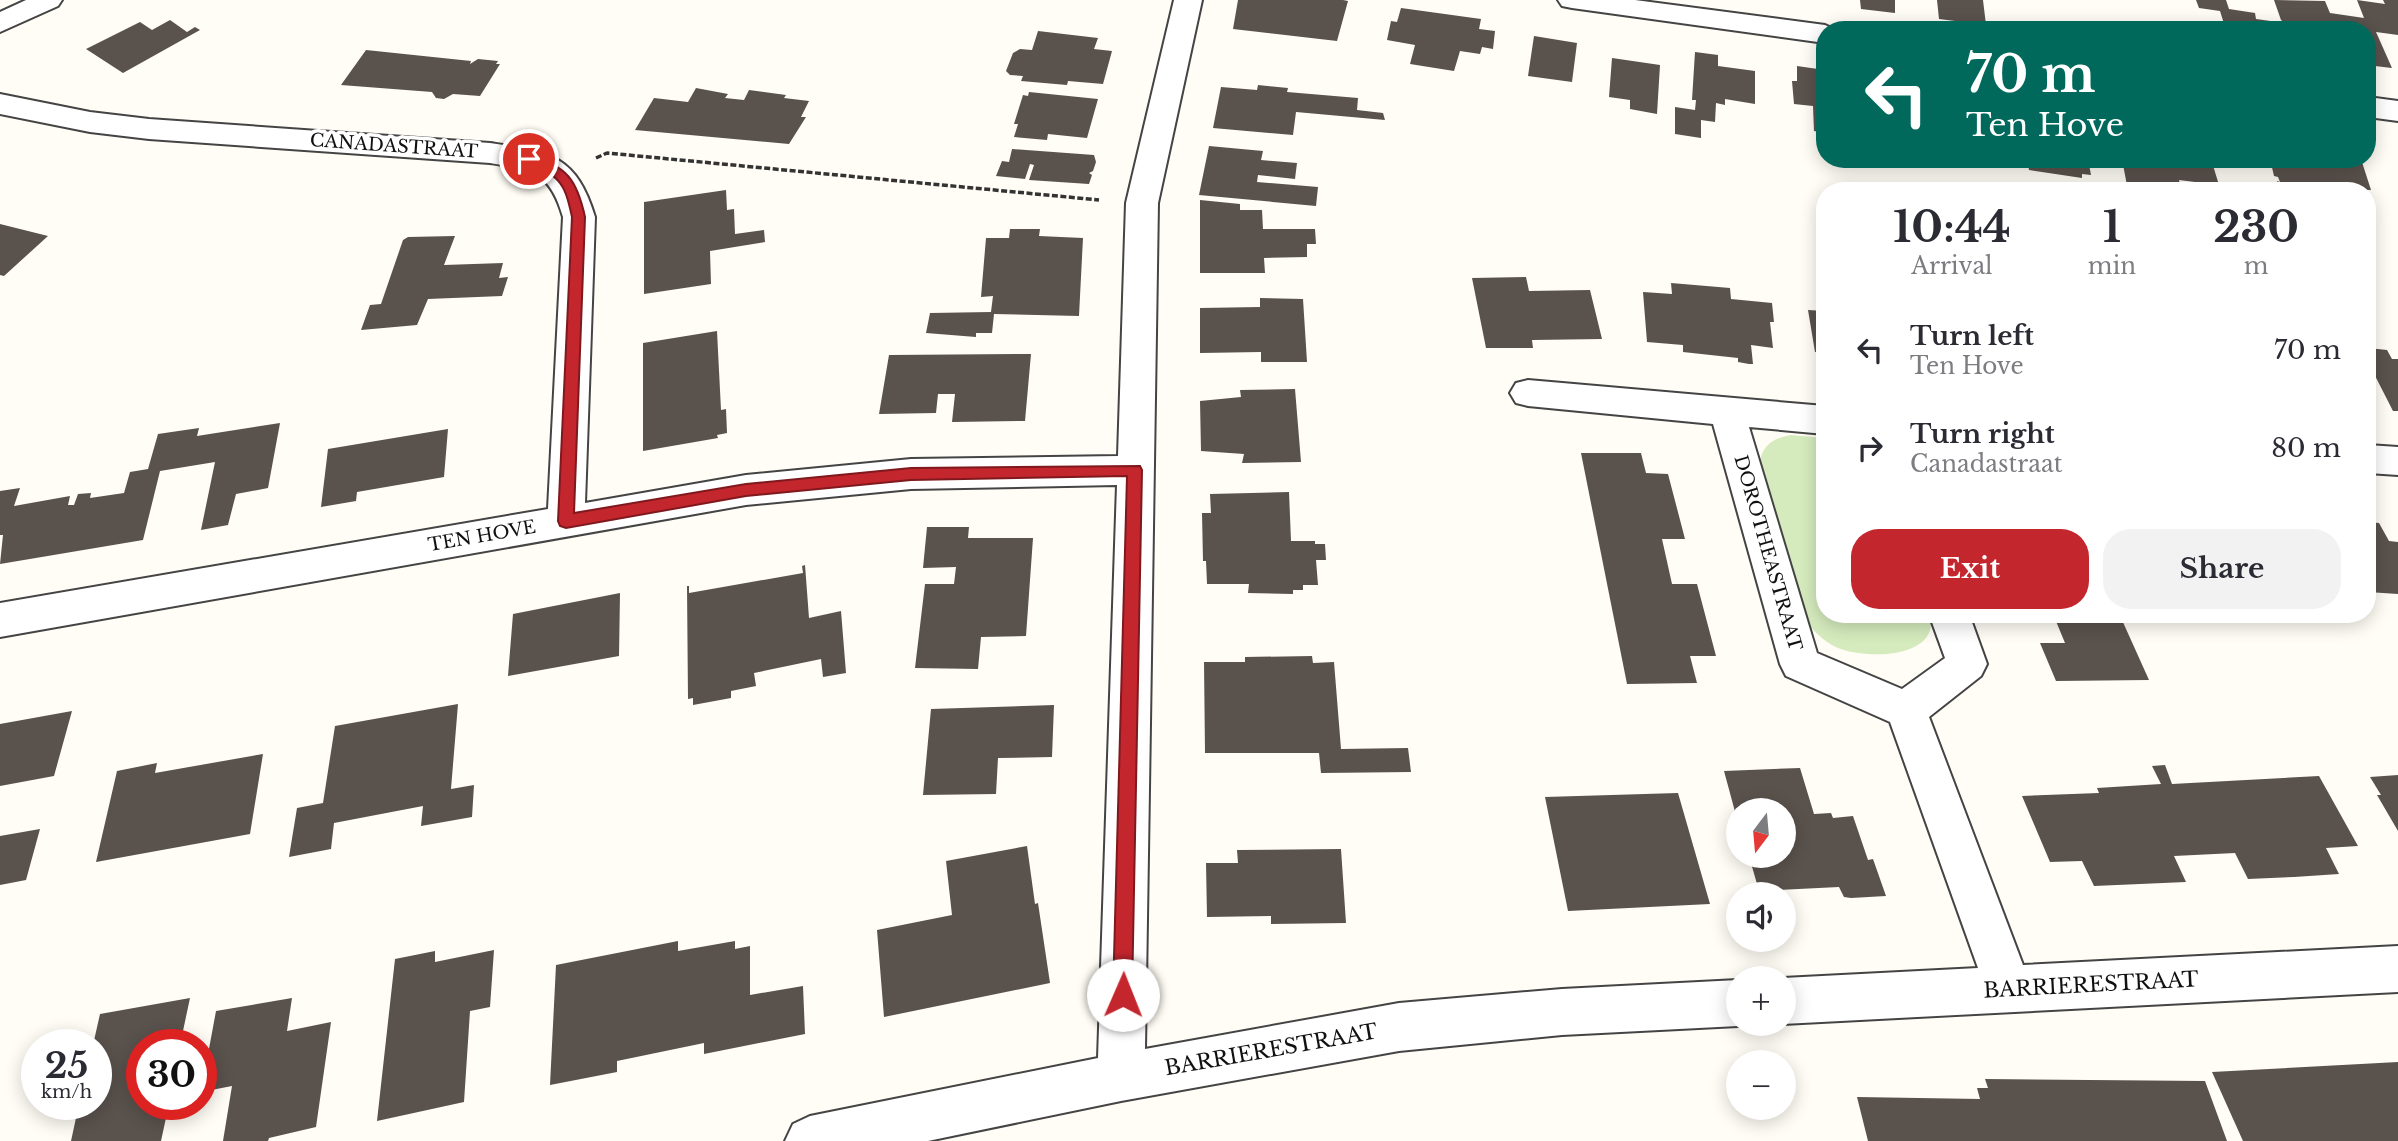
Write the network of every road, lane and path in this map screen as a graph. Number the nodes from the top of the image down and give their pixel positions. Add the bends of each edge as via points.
1 (48, 0) edge
2 (1188, 0) edge
3 (1572, 0) edge
4 (0, 23) edge
5 (1816, 33) edge
6 (0, 104) edge
7 (2376, 108) edge
8 (2398, 111) edge
9 (559, 172) junction
10 (1142, 203) junction
11 (1528, 393) dead end
12 (1727, 411) junction
13 (1816, 419) edge
14 (2376, 460) edge
15 (2398, 461) edge
16 (1135, 470) junction
17 (566, 521) junction
18 (0, 620) edge
19 (1952, 623) edge
20 (1906, 710) junction
21 (2398, 969) edge
22 (2009, 989) junction
23 (1796, 1000) edge
24 (1726, 1004) edge
25 (1121, 1077) junction
26 (810, 1141) edge

1 - 4 street
2 - 10 street
3 - 5 street
6 - 9 street, CANADASTRAAT via 149,129 490,153 529,159
7 - 8 street
9 - 10 path via 607,153
9 - 17 street via 573,192 579,217
10 - 16 street
11 - 12 street
12 - 13 street
12 - 20 street, DOROTHEASTRAAT via 1800,664
14 - 15 street
16 - 17 street, TEN HOVE via 911,474 746,490
16 - 25 street
17 - 18 street, TEN HOVE
19 - 20 street via 1967,664
20 - 22 street
21 - 22 street, BARRIERESTRAAT
22 - 23 street, BARRIERESTRAAT
24 - 25 street, BARRIERESTRAAT via 1399,1027
25 - 26 street, BARRIERESTRAAT

